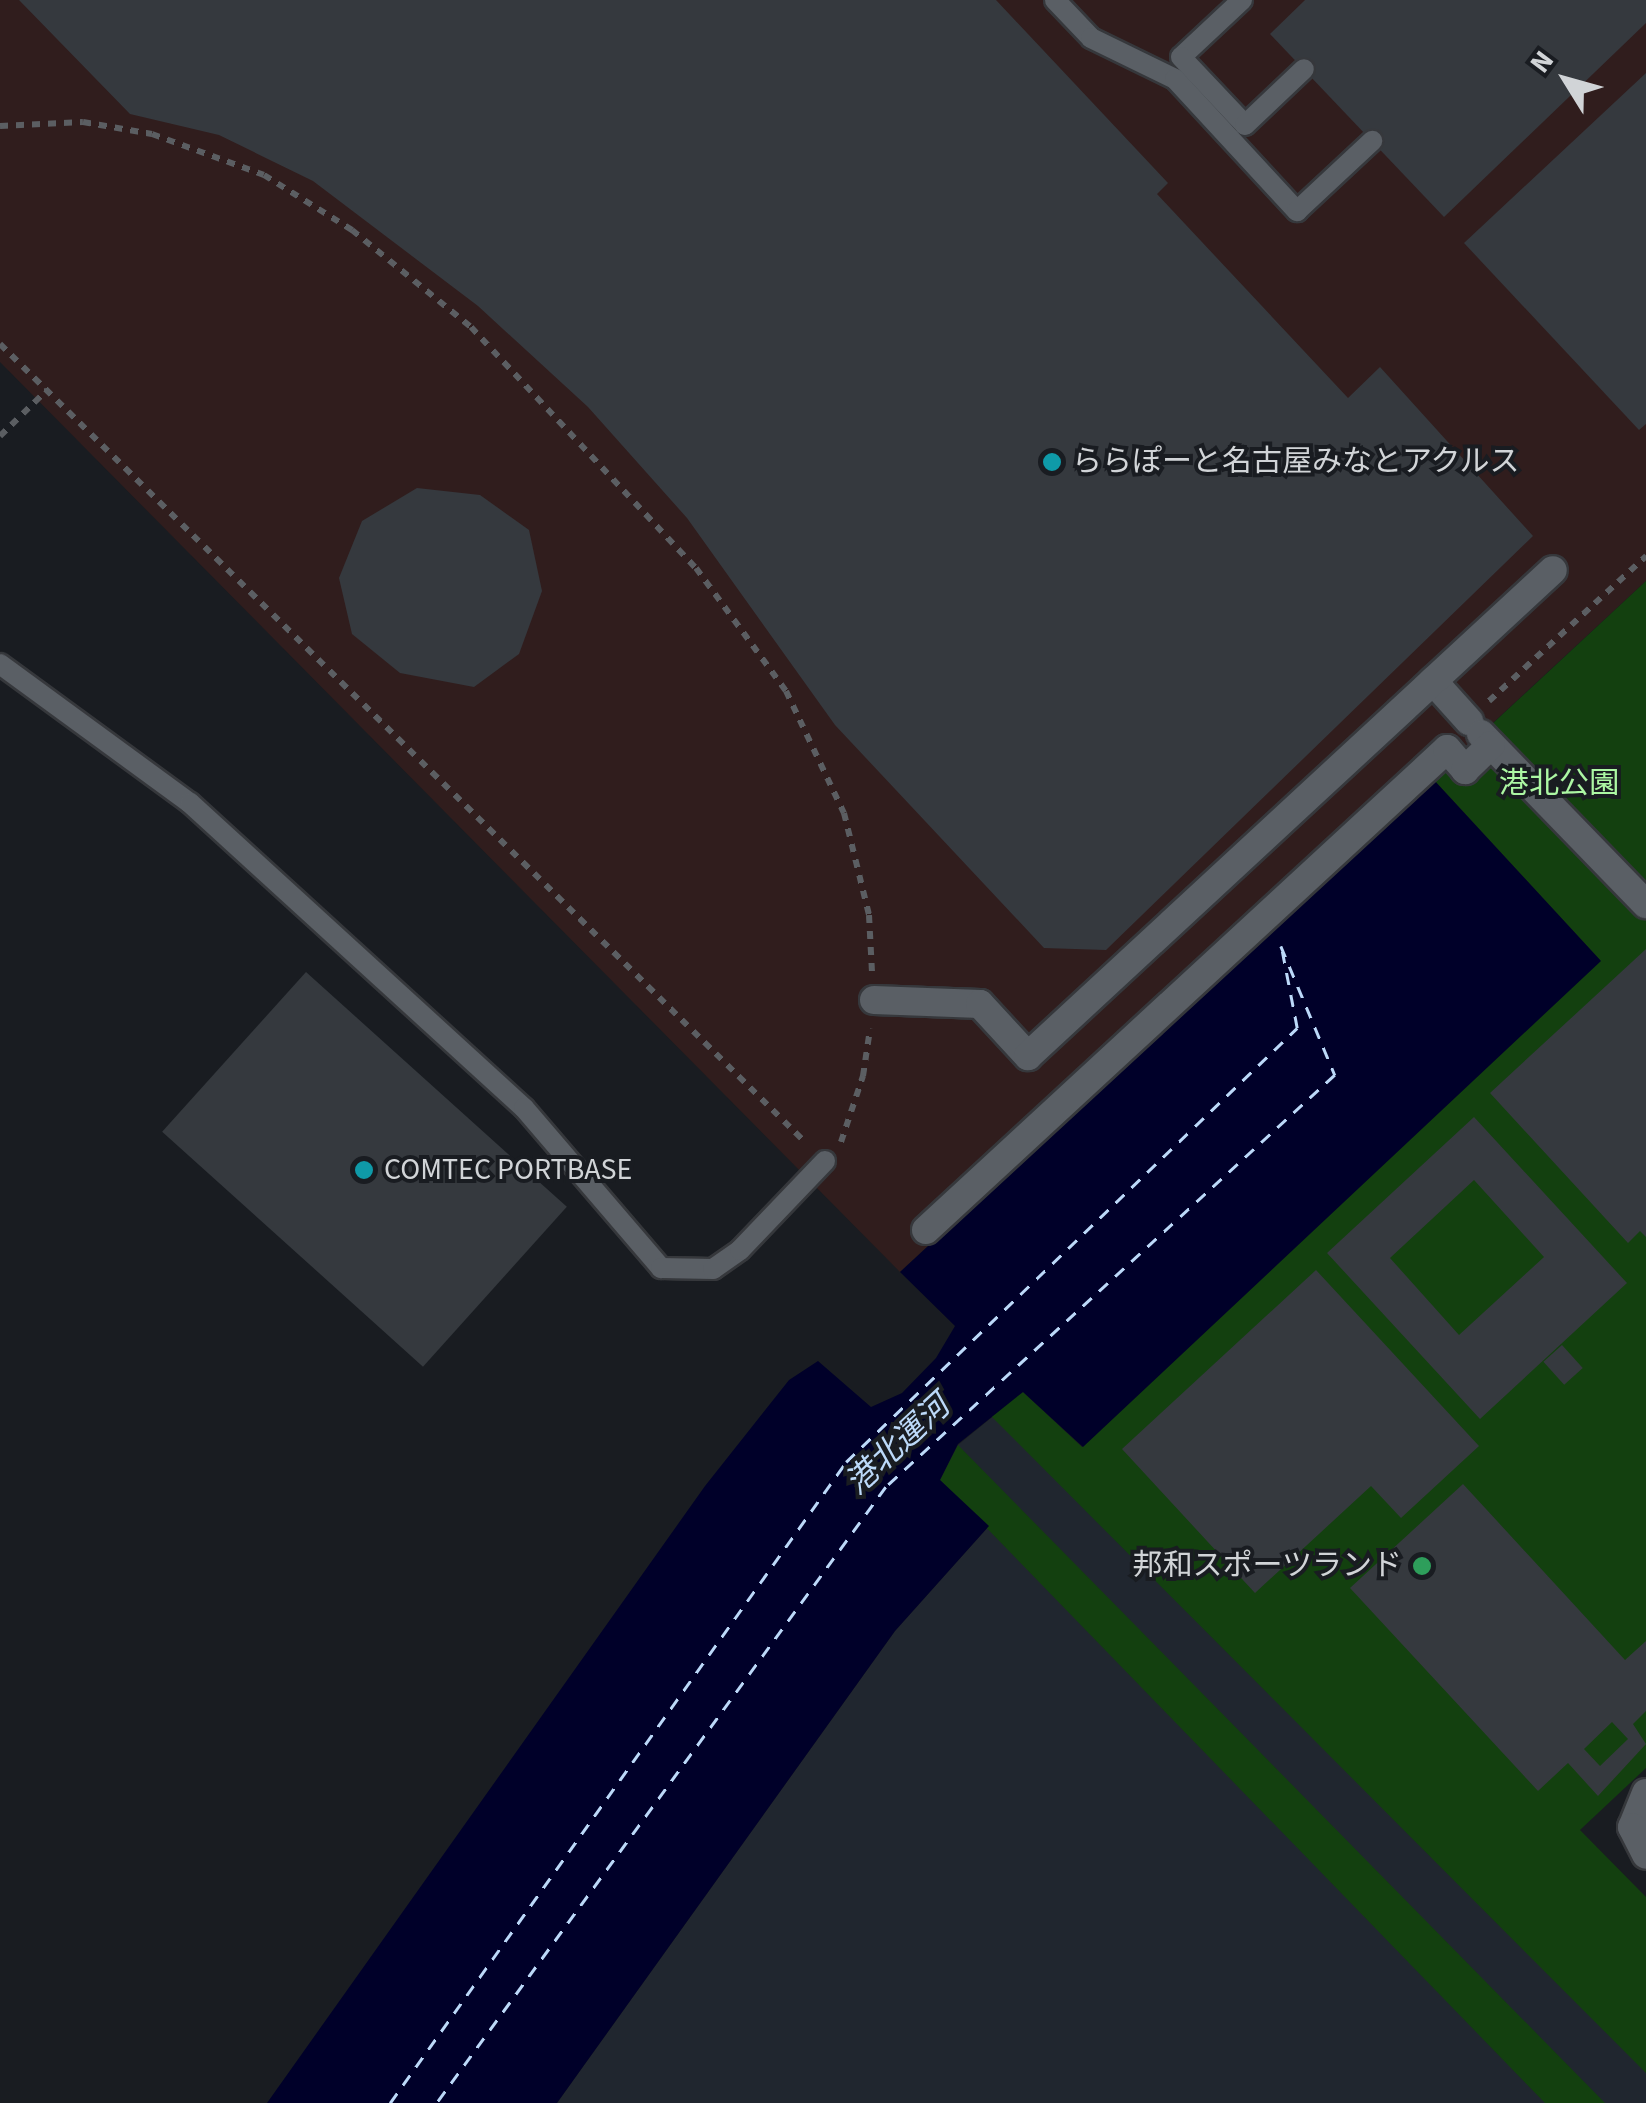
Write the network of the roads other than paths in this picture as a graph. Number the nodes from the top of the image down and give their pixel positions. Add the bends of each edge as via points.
1 (1055, 0) edge
2 (1242, 0) edge
3 (1304, 70) dead end
4 (1372, 141) dead end
5 (1553, 570) dead end
6 (0, 664) edge
7 (1433, 681) junction
8 (1480, 733) junction
9 (1646, 904) edge
10 (874, 1000) road end
11 (825, 1161) road end
12 (926, 1230) dead end
13 (1646, 1793) edge
14 (1646, 1855) edge

1 - 4 lane via 1092,38 1174,79 1298,212
2 - 3 lane via 1181,57 1245,125
5 - 7 street
6 - 11 lane via 190,803 524,1108 661,1268 712,1269 740,1250
7 - 8 street
7 - 10 street via 1028,1056 980,1004
8 - 9 street
8 - 12 street via 1465,770 1447,749
13 - 14 street via 1632,1827

